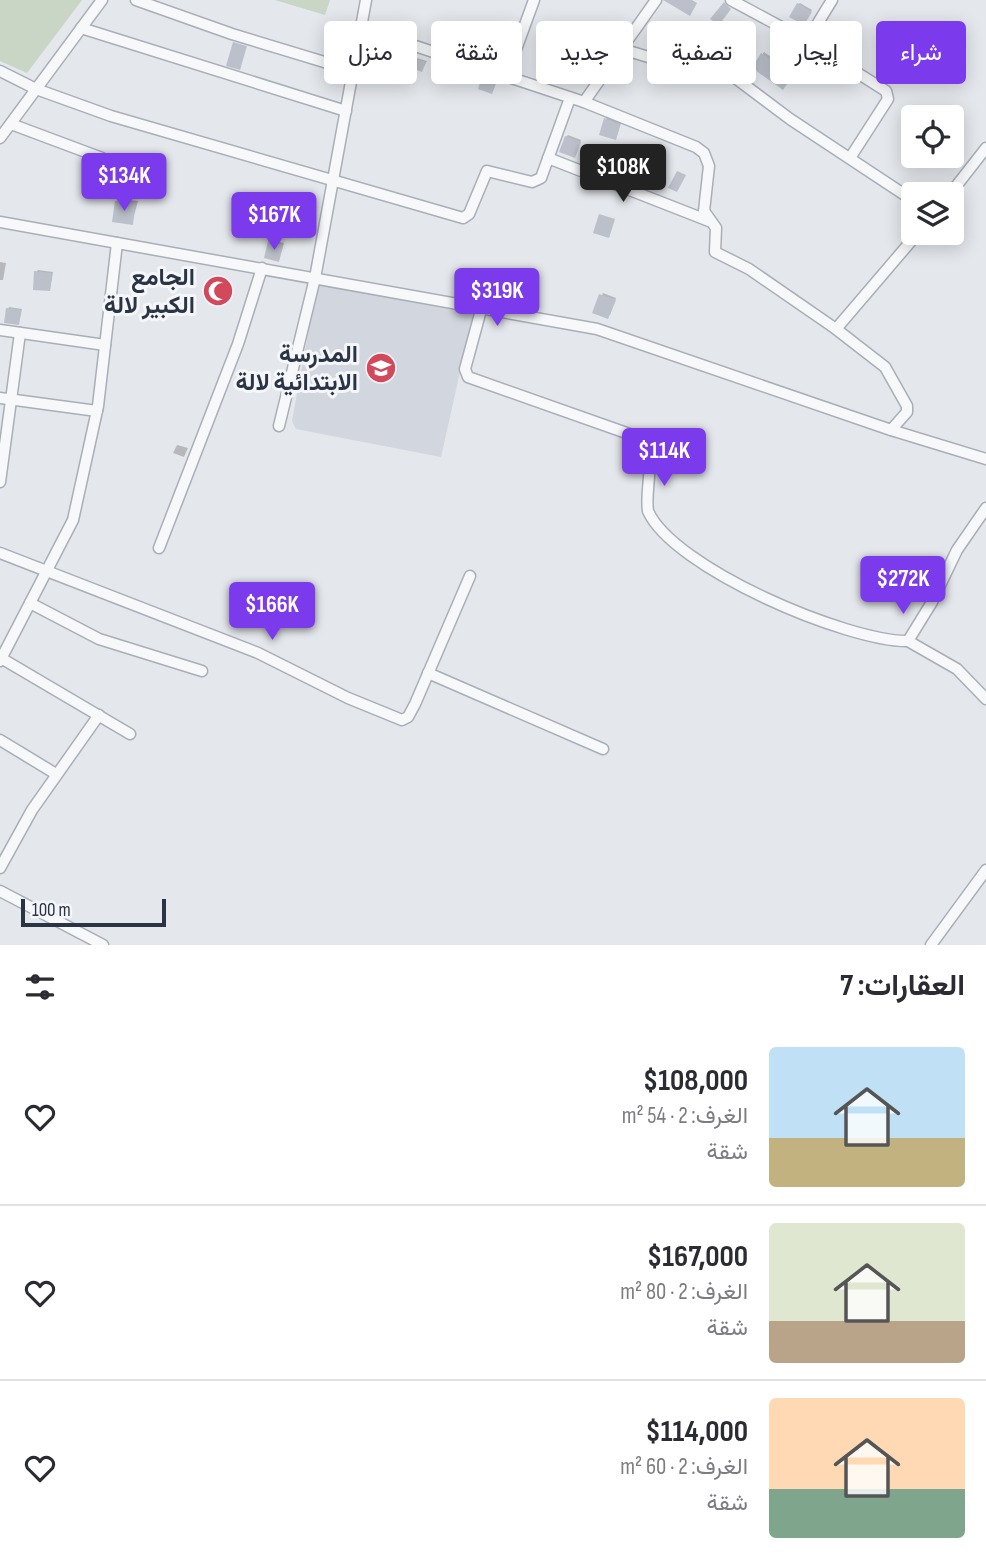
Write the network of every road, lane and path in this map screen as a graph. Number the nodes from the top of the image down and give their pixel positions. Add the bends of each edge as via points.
1 (102, 0) edge
2 (136, 0) edge
3 (366, 0) edge
4 (534, 0) edge
5 (656, 0) edge
6 (731, 0) edge
7 (832, 0) edge
8 (362, 21) edge
9 (770, 21) edge
10 (819, 21) edge
11 (81, 28) junction
12 (522, 33) edge
13 (633, 33) edge
14 (633, 52) edge
15 (324, 62) edge
16 (0, 71) edge
17 (862, 77) edge
18 (522, 82) edge
19 (351, 84) edge
20 (597, 84) edge
21 (36, 89) junction
22 (570, 99) junction
23 (584, 102) junction
24 (346, 111) junction
25 (11, 124) junction
26 (0, 138) edge
27 (986, 148) edge
28 (102, 158) dead end
29 (548, 158) junction
30 (850, 158) junction
31 (332, 180) junction
32 (959, 182) edge
33 (901, 192) edge
34 (709, 221) junction
35 (0, 222) edge
36 (117, 243) junction
37 (908, 245) edge
38 (262, 268) junction
39 (315, 278) junction
40 (481, 310) junction
41 (836, 329) junction
42 (0, 330) edge
43 (20, 333) junction
44 (105, 345) junction
45 (6, 399) edge
46 (97, 411) junction
47 (279, 426) dead end
48 (891, 430) junction
49 (986, 459) edge
50 (1, 467) edge
51 (0, 482) edge
52 (986, 508) edge
53 (159, 548) dead end
54 (0, 553) edge
55 (47, 570) junction
56 (470, 576) dead end
57 (30, 603) junction
58 (908, 641) junction
59 (1, 659) edge
60 (202, 671) dead end
61 (428, 673) junction
62 (986, 698) edge
63 (99, 715) junction
64 (130, 734) dead end
65 (0, 740) edge
66 (603, 749) dead end
67 (57, 774) junction
68 (0, 868) edge
69 (986, 870) edge
70 (0, 891) edge
71 (103, 945) edge
72 (931, 945) edge

1 - 11 street
2 - 15 street
3 - 8 street
4 - 12 street
5 - 13 street
6 - 9 street
7 - 10 street
11 - 21 street
11 - 24 street
14 - 30 street via 734,78
16 - 21 street
17 - 30 street via 888,94
18 - 22 street
19 - 24 street
20 - 23 street
21 - 25 street
21 - 31 street via 111,116
22 - 23 street
22 - 29 street
23 - 34 street via 701,149 709,166 704,206
24 - 31 street
25 - 26 street
25 - 28 street
27 - 32 street
29 - 31 street via 541,178 535,181 485,173 469,215 463,218
29 - 34 street
30 - 33 street
31 - 39 street
34 - 41 street via 716,228 715,252 749,269
35 - 36 street
36 - 38 street
36 - 44 street
37 - 41 street
38 - 39 street
38 - 53 street via 238,344
39 - 40 street
39 - 47 street
40 - 48 street via 597,329
40 - 58 street via 468,377 635,436 652,467 648,511 684,552 732,580 845,631
41 - 48 street via 885,367 906,404 906,412
42 - 43 street
43 - 44 street
43 - 45 street
44 - 46 street
45 - 46 street
45 - 50 street
46 - 55 street via 73,520
48 - 49 street
50 - 51 street
52 - 58 street via 957,550
54 - 55 street
55 - 57 street
55 - 61 street via 258,653 402,720 408,717
56 - 61 street
57 - 59 street
57 - 60 street via 99,639
58 - 62 street via 957,669
59 - 63 street
61 - 66 street
63 - 64 street
63 - 67 street
65 - 67 street
67 - 68 street
69 - 72 street
70 - 71 street

